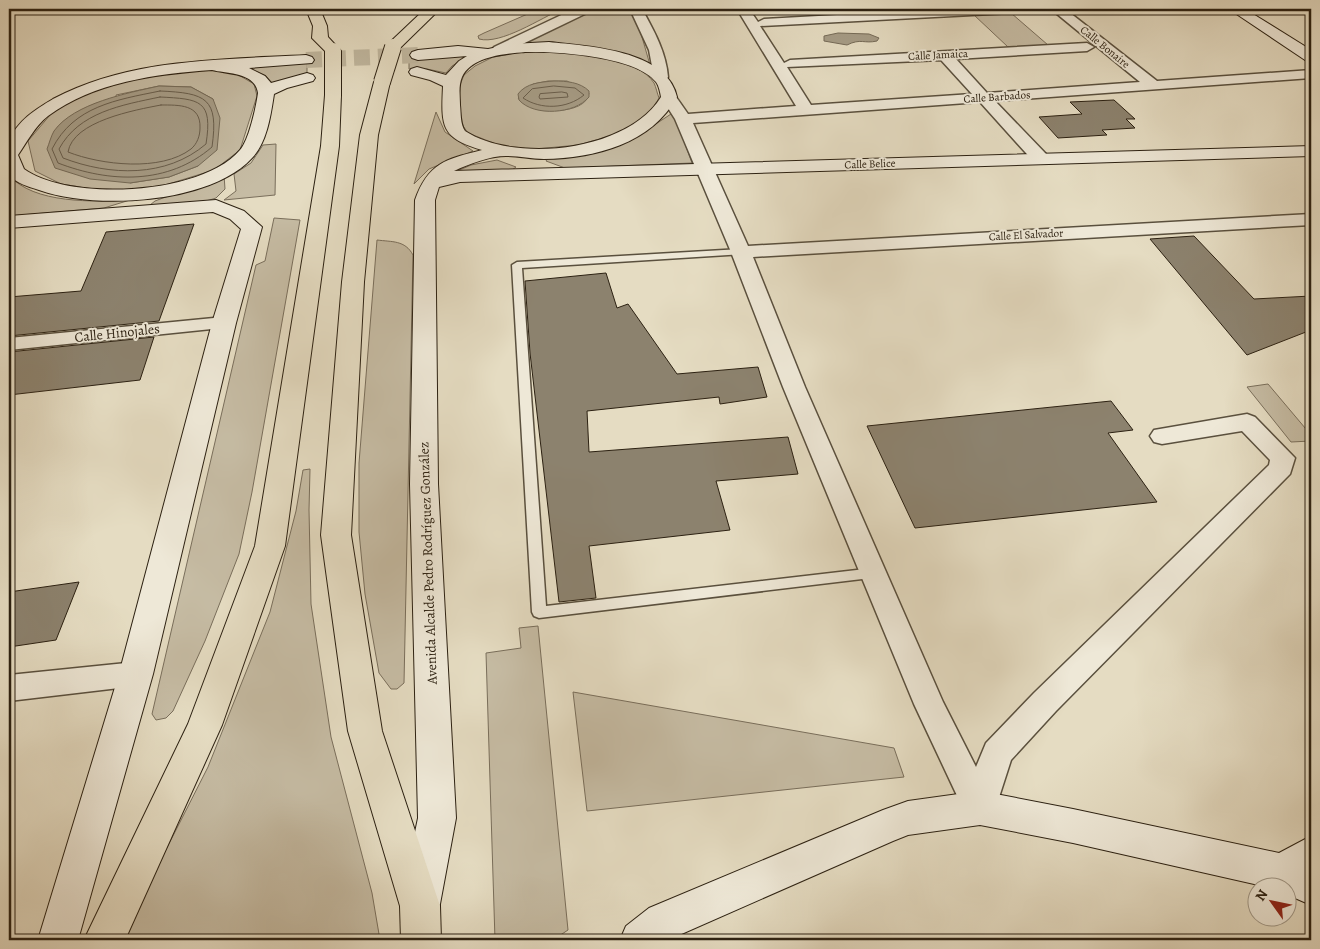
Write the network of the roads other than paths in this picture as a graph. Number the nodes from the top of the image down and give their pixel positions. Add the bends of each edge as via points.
1 (313, 9) edge
2 (433, 9) edge
3 (584, 9) edge
4 (636, 9) edge
5 (743, 9) edge
6 (1011, 9) edge
7 (1057, 9) edge
8 (1236, 9) edge
9 (903, 12) edge
10 (402, 17) dead end
11 (332, 18) dead end
12 (764, 23) dead end
13 (398, 38) junction
14 (329, 42) junction
15 (1087, 47) dead end
16 (493, 52) junction
17 (418, 55) tunnel mouth
18 (944, 55) junction
19 (1311, 57) edge
20 (306, 60) tunnel mouth
21 (790, 64) dead end
22 (218, 67) junction
23 (416, 72) tunnel mouth
24 (1311, 74) edge
25 (661, 77) junction
26 (307, 78) tunnel mouth
27 (451, 84) junction
28 (1153, 86) junction
29 (266, 92) junction
30 (670, 96) junction
31 (982, 96) junction
32 (806, 110) junction
33 (683, 119) junction
34 (1311, 151) edge
35 (513, 152) junction
36 (9, 155) edge
37 (1041, 159) junction
38 (704, 169) junction
39 (546, 173) junction
40 (430, 184) junction
41 (160, 192) junction
42 (110, 213) junction
43 (1311, 219) edge
44 (9, 222) edge
45 (741, 252) junction
46 (224, 322) junction
47 (9, 344) edge
48 (1162, 436) dead end
49 (874, 573) junction
50 (136, 674) junction
51 (9, 688) edge
52 (980, 808) junction
53 (1301, 871) edge
54 (421, 923) edge
55 (58, 940) edge
56 (104, 940) edge
57 (640, 940) edge

1 - 14 highway
2 - 13 highway
3 - 16 street
4 - 25 street via 658,57
5 - 32 street
6 - 9 street
7 - 28 street, Calle Bonaire
8 - 19 street
9 - 12 street
10 - 13 highway
11 - 14 highway
13 - 54 highway, bridge via 382,82 369,135 353,282 336,535 365,731
14 - 56 highway, bridge via 334,95 330,146 270,546 204,725
15 - 18 street, Calle Jamaica
16 - 17 street
16 - 25 street via 549,48 587,51 622,58
16 - 27 street via 468,63 456,73
18 - 21 street, Calle Jamaica
18 - 31 street
20 - 22 street
22 - 29 street via 253,76 263,82
22 - 36 street via 147,72 77,93 42,112
23 - 27 street
24 - 28 street, Calle Barbados
25 - 30 street
26 - 29 street
27 - 35 street via 452,119 460,135
28 - 31 street, Calle Barbados
29 - 41 street via 249,152 224,171
30 - 33 street
30 - 35 street via 656,118 628,136 587,148 541,154
31 - 32 street, Calle Barbados
31 - 37 street
32 - 33 street, Calle Barbados
33 - 38 street
34 - 37 street, Calle Belice
35 - 39 street
35 - 40 street via 457,164 438,174
36 - 41 street via 17,172 42,186 60,191 107,196
37 - 38 street, Calle Belice
38 - 39 street, Calle Belice
38 - 45 street
39 - 40 street, Calle Belice via 459,176
40 - 54 street, Avenida Alcalde Pedro Rodríguez González via 424,216 424,484 437,818
41 - 42 street
42 - 44 street
42 - 46 street via 216,206 237,215 252,227
43 - 45 street, Calle El Salvador
45 - 49 street via 794,387
45 - 49 lane via 517,266 539,612 708,598
46 - 47 street, Calle Hinojales
46 - 50 street
48 - 52 street via 1247,422 1283,458 1281,468 1045,702 998,753
49 - 52 street via 929,704
50 - 51 street
50 - 55 street
52 - 53 street
52 - 57 street via 908,818 883,827 662,922

